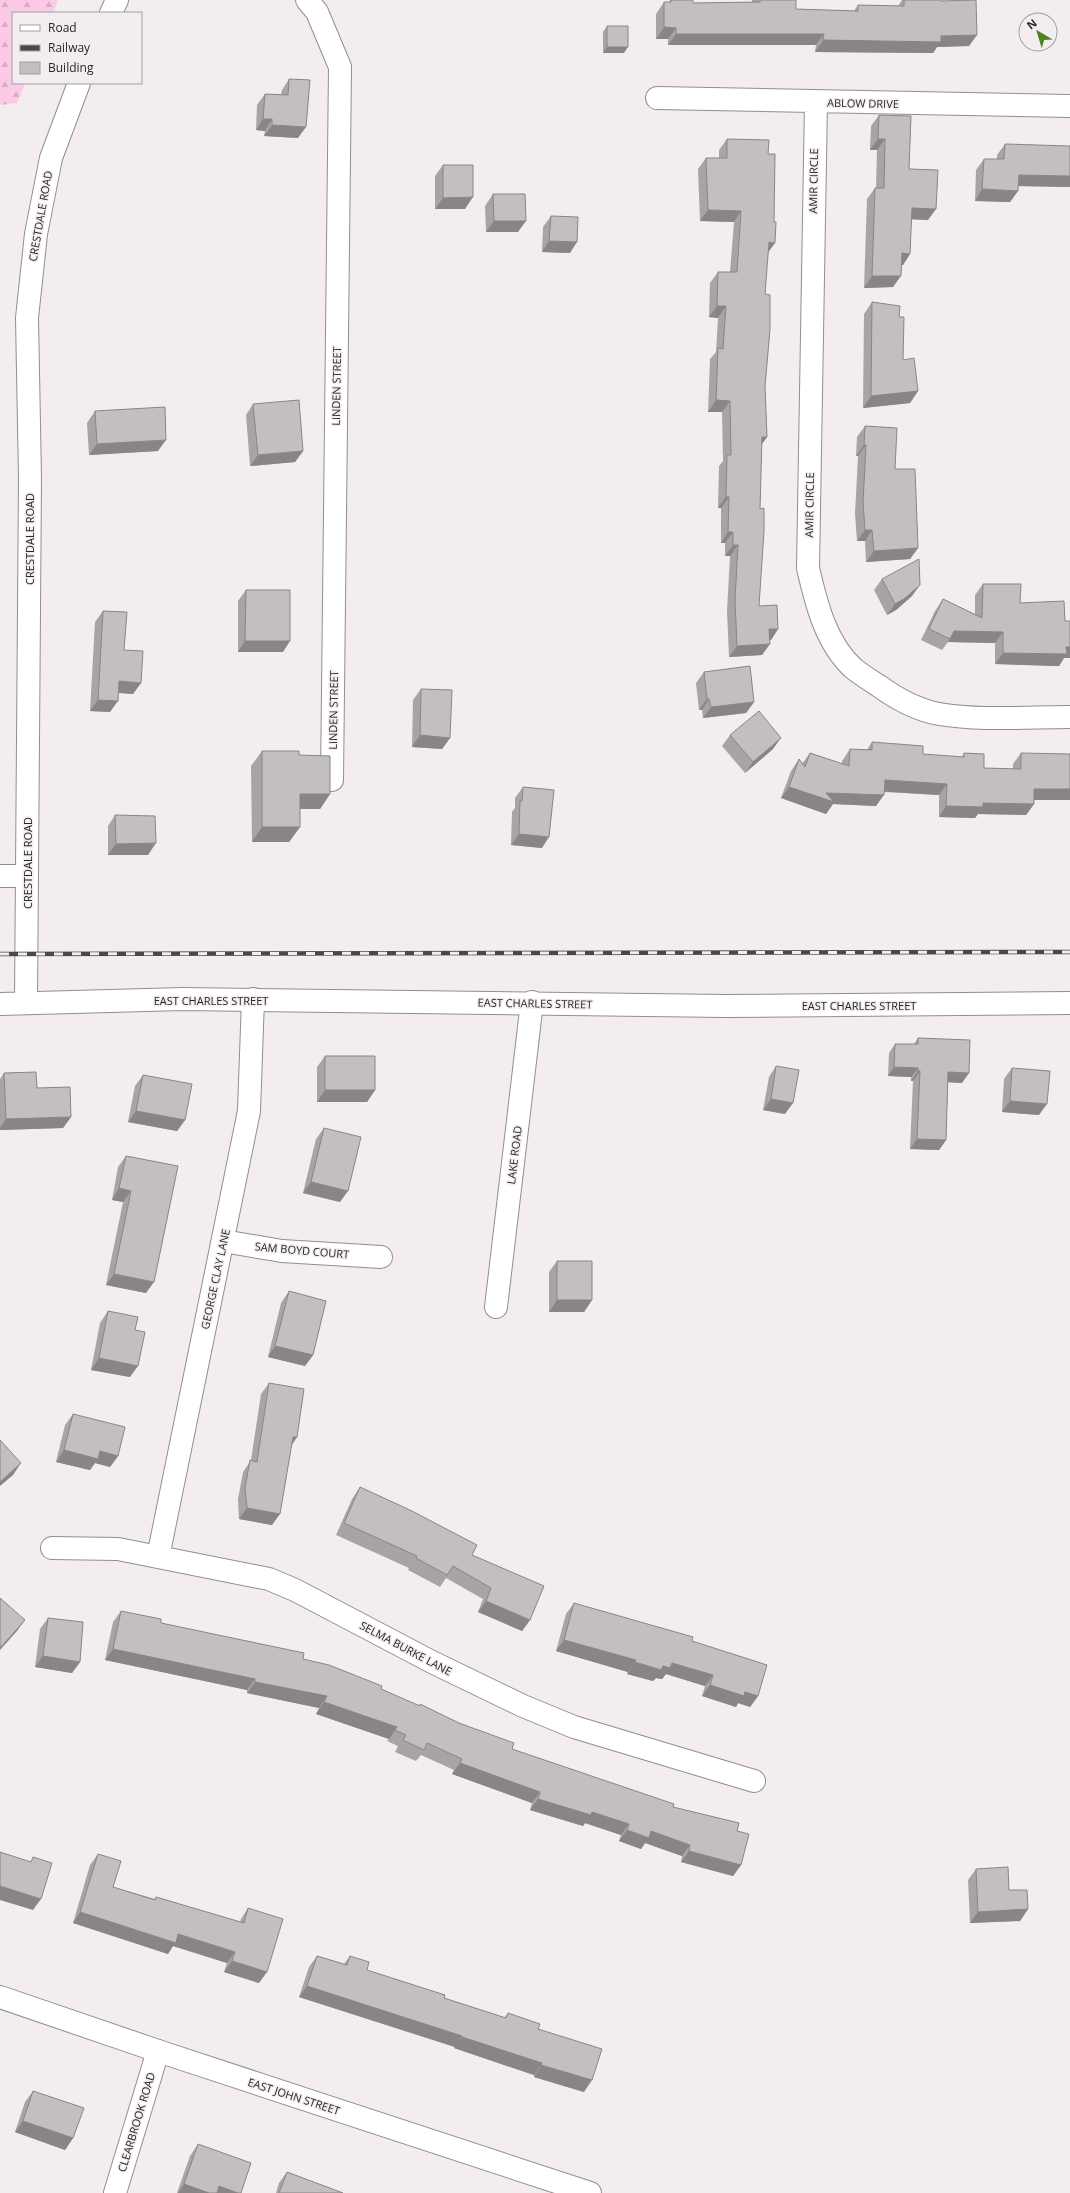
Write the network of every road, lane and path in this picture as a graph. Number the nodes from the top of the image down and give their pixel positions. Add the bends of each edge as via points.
1 (117, 0) edge
2 (307, 0) edge
3 (111, 12) edge
4 (79, 84) edge
5 (657, 98) dead end
6 (816, 102) junction
7 (1070, 106) edge
8 (1070, 717) edge
9 (332, 780) edge
10 (0, 876) edge
11 (27, 876) junction
12 (253, 1000) junction
13 (26, 1002) junction
14 (532, 1002) junction
15 (1070, 1003) edge
16 (0, 1004) edge
17 (223, 1241) junction
18 (381, 1256) dead end
19 (496, 1307) dead end
20 (52, 1548) dead end
21 (158, 1557) junction
22 (754, 1781) dead end
23 (0, 1997) edge
24 (158, 2051) junction
25 (115, 2193) edge
26 (590, 2193) edge

1 - 3 street
2 - 9 street, LINDEN STREET via 317,12 340,67
4 - 11 street, CRESTDALE ROAD via 51,158 36,234 27,318 30,486
5 - 6 street, ABLOW DRIVE
6 - 7 street, ABLOW DRIVE
6 - 8 street, AMIR CIRCLE via 808,568 823,620 835,644 853,668 894,698 916,707 938,714 963,716
10 - 11 street
11 - 13 street, CRESTDALE ROAD
12 - 13 street, EAST CHARLES STREET
12 - 14 street, EAST CHARLES STREET
12 - 17 street, GEORGE CLAY LANE via 249,1111
13 - 16 street, EAST CHARLES STREET
14 - 15 street, EAST CHARLES STREET via 725,1006
14 - 19 street, LAKE ROAD
17 - 18 street, SAM BOYD COURT via 282,1251
17 - 21 street, GEORGE CLAY LANE
20 - 21 street, SELMA BURKE LANE via 118,1549
21 - 22 street, SELMA BURKE LANE via 269,1579 530,1709 574,1727
23 - 24 street, EAST JOHN STREET
24 - 25 street, CLEARBROOK ROAD
24 - 26 street, EAST JOHN STREET

